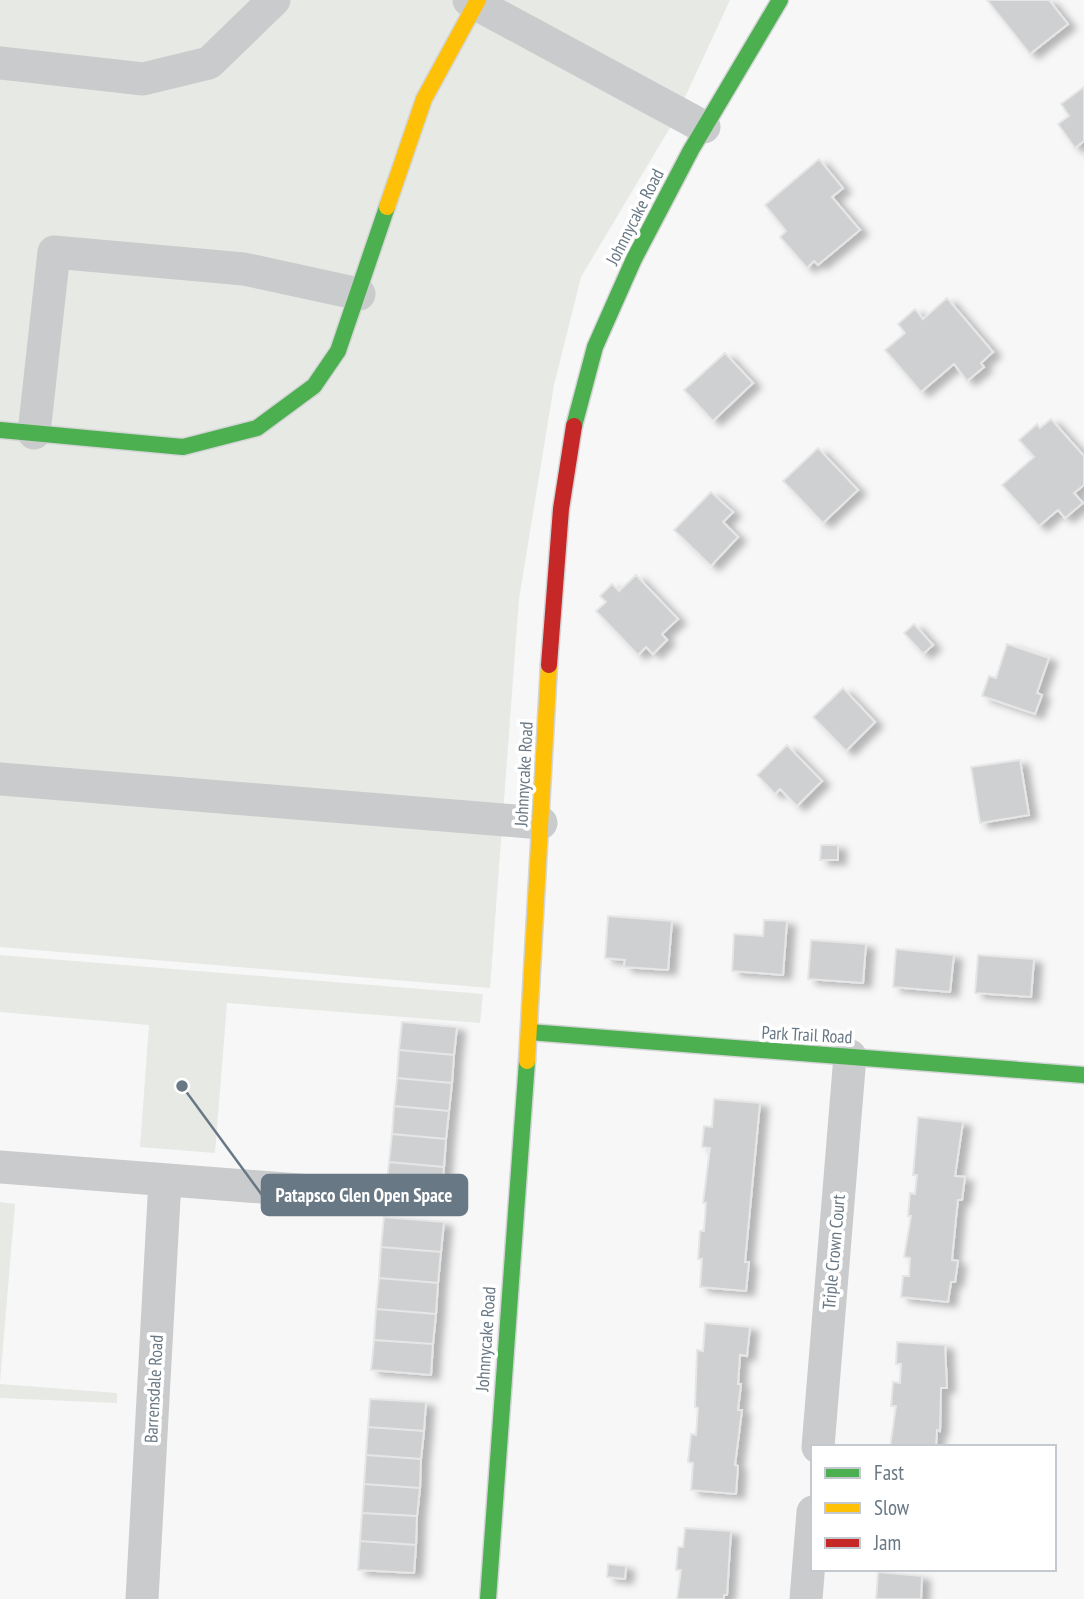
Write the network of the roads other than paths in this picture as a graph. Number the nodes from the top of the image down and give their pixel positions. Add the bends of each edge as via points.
1 (274, 0) edge
2 (780, 0) edge
3 (474, 1) edge
4 (0, 63) edge
5 (704, 127) junction
6 (359, 294) junction
7 (0, 430) edge
8 (34, 433) junction
9 (0, 779) edge
10 (541, 824) junction
11 (528, 1032) junction
12 (850, 1056) junction
13 (1084, 1075) edge
14 (0, 1167) edge
15 (165, 1180) junction
16 (325, 1192) dead end
17 (818, 1445) edge
18 (811, 1537) edge
19 (142, 1599) edge
20 (488, 1599) edge
21 (806, 1599) edge

1 - 4 street via 209,62 143,79
2 - 5 street, Johnnycake Road
3 - 5 street
3 - 6 street via 424,99
5 - 10 street, Johnnycake Road via 606,321 574,426 553,586
6 - 8 street via 338,351 314,386 257,428 183,447
6 - 8 street via 244,269 54,252
7 - 8 street
9 - 10 street
10 - 11 street, Johnnycake Road
11 - 12 street, Park Trail Road
11 - 20 street, Johnnycake Road
12 - 13 street, Park Trail Road
12 - 17 street, Triple Crown Court
14 - 15 street
15 - 16 street
15 - 19 street, Barrensdale Road
18 - 21 street

